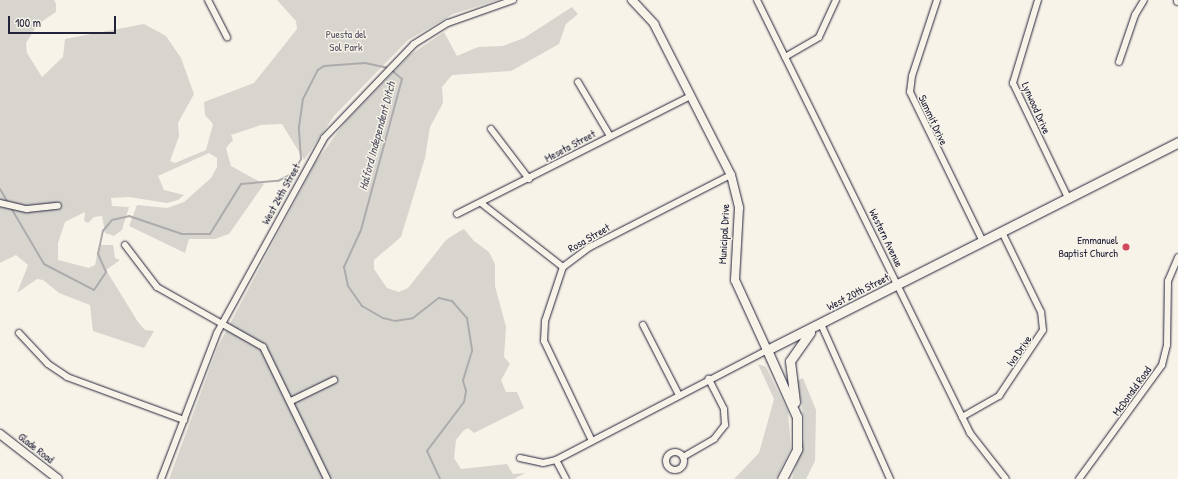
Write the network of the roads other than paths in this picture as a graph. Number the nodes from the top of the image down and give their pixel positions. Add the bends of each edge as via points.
1 (208, 0) edge
2 (513, 0) edge
3 (632, 0) edge
4 (757, 0) edge
5 (836, 0) edge
6 (937, 0) edge
7 (1038, 0) edge
8 (1144, 0) edge
9 (228, 37) dead end
10 (785, 57) junction
11 (1119, 62) dead end
12 (578, 82) dead end
13 (691, 96) junction
14 (491, 129) dead end
15 (610, 136) junction
16 (1178, 142) edge
17 (731, 175) junction
18 (529, 179) junction
19 (1068, 198) junction
20 (0, 203) edge
21 (481, 203) junction
22 (58, 206) dead end
23 (457, 214) dead end
24 (1002, 232) junction
25 (983, 242) junction
26 (125, 245) dead end
27 (1178, 257) edge
28 (563, 268) junction
29 (898, 285) junction
30 (222, 322) junction
31 (643, 325) dead end
32 (818, 326) junction
33 (19, 333) dead end
34 (767, 350) junction
35 (709, 379) junction
36 (334, 380) dead end
37 (679, 395) junction
38 (291, 401) junction
39 (797, 417) junction
40 (962, 417) junction
41 (184, 420) junction
42 (0, 434) edge
43 (592, 441) junction
44 (683, 457) dead end
45 (520, 458) dead end
46 (556, 460) junction
47 (58, 479) edge
48 (161, 479) edge
49 (327, 479) edge
50 (566, 479) edge
51 (782, 479) edge
52 (890, 479) edge
53 (1006, 479) edge
54 (1079, 479) edge

1 - 9 street
2 - 30 street, West 24th Street via 457,19 426,35 405,51 352,106 316,152
3 - 13 street, Municipal Drive via 654,24
4 - 10 street, Western Avenue
5 - 10 street via 819,37
6 - 25 street, Summit Drive via 912,76 910,92
7 - 19 street, Lynwood Drive via 1014,83
8 - 11 street via 1134,15
10 - 29 street, Western Avenue
12 - 15 street
13 - 15 street, Meseta Street
13 - 17 street, Municipal Drive
14 - 18 street
15 - 18 street, Meseta Street
16 - 19 main road, West 20th Street
17 - 28 street, Rosa Street via 590,247
17 - 34 street, Municipal Drive via 739,208 735,280
18 - 21 street, Meseta Street
19 - 24 main road, West 20th Street
20 - 22 street via 27,209
21 - 23 street, Meseta Street
21 - 28 street
24 - 25 main road, West 20th Street
24 - 40 street, Iva Drive via 1041,312 1043,330 999,396
25 - 29 main road, West 20th Street
26 - 30 street via 157,287
27 - 54 street, McDonald Road via 1167,290 1165,360
28 - 43 street, Rosa Street via 545,321 544,341
29 - 32 main road, West 20th Street
29 - 40 street, Western Avenue
30 - 38 street via 264,347
30 - 41 street, West 24th Street
31 - 37 street
32 - 34 main road, West 20th Street
32 - 39 main road via 790,360
32 - 52 street
33 - 41 street via 48,364 67,377
34 - 35 street, West 20th Street
34 - 39 main road, Municipal Drive
35 - 37 street, West 20th Street
35 - 44 street via 724,409 726,425 714,439
36 - 38 street
37 - 43 street, West 20th Street
38 - 49 street
39 - 51 main road, Municipal Drive via 797,449
40 - 53 street, Western Avenue via 981,450
41 - 48 street, West 24th Street
42 - 47 street, Glade Road
43 - 46 street, West 20th Street
45 - 46 street, West 20th Street via 548,462
46 - 50 street

